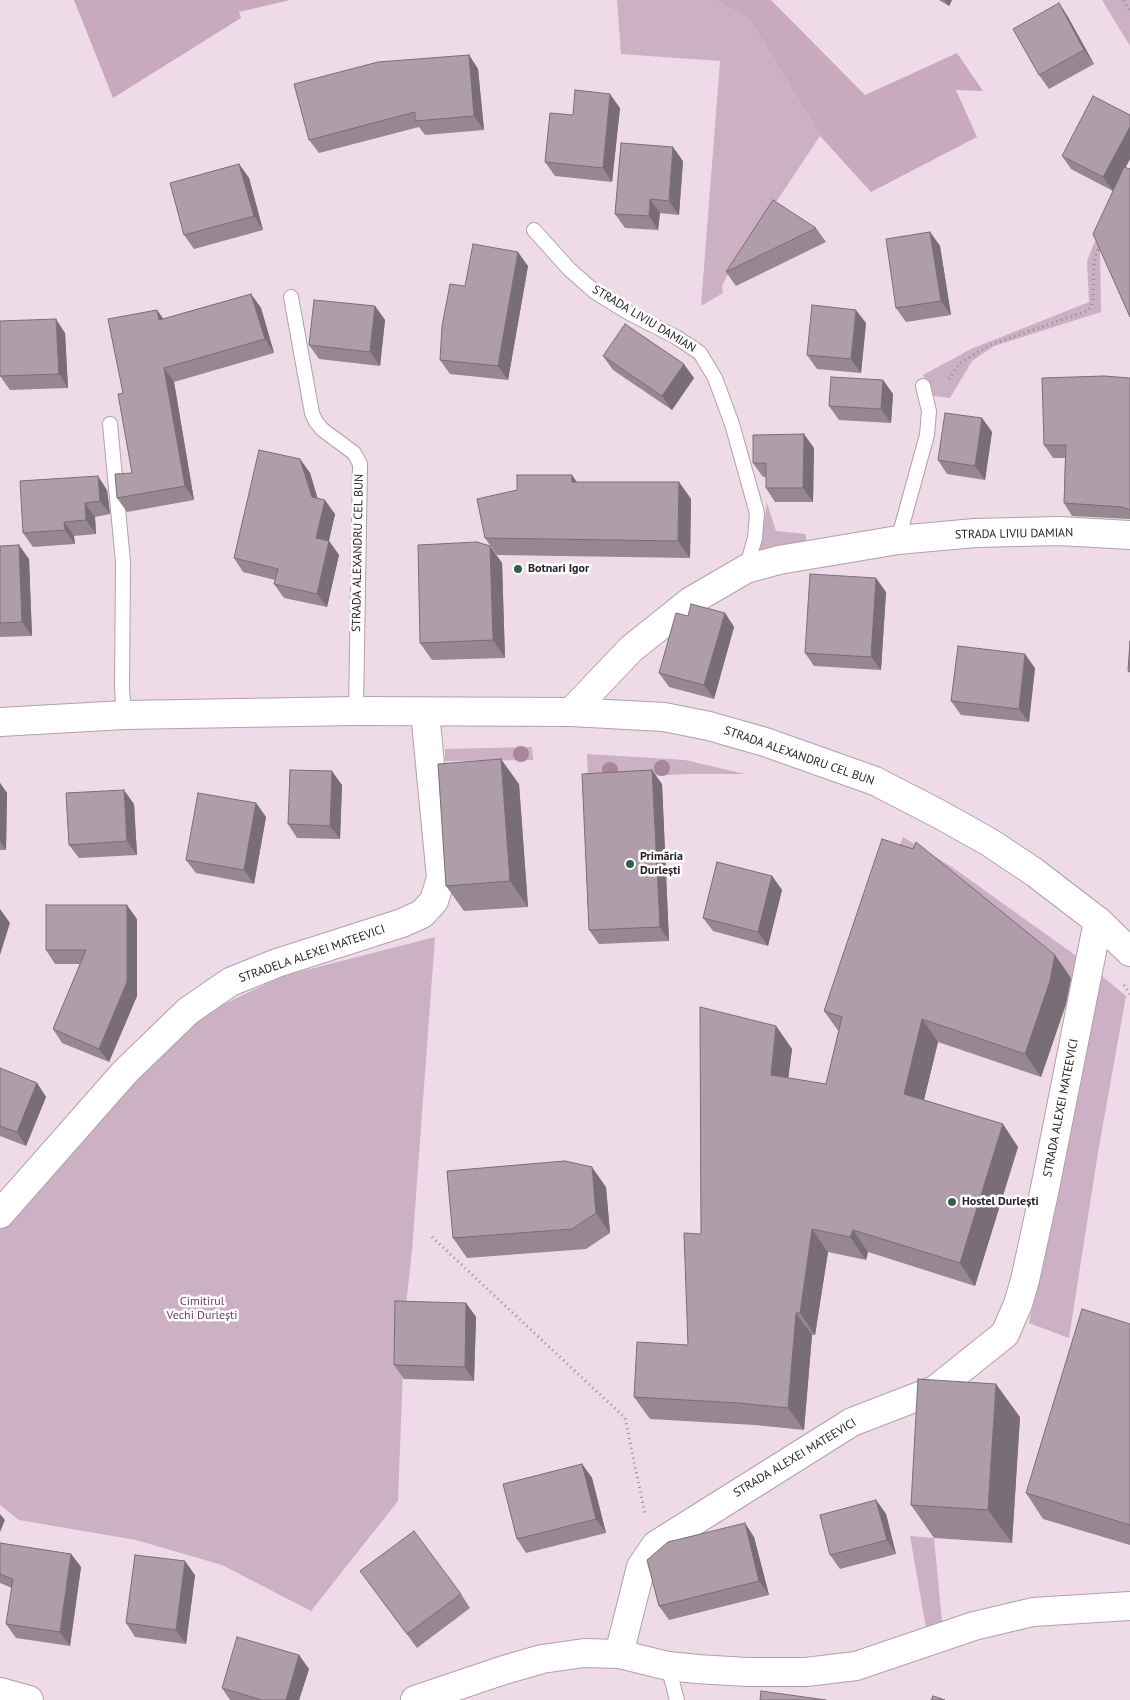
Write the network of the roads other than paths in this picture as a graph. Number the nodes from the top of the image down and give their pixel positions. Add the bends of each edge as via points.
1 (534, 230) dead end
2 (291, 298) dead end
3 (923, 386) dead end
4 (110, 424) dead end
5 (1130, 536) edge
6 (898, 540) junction
7 (746, 569) junction
8 (356, 711) junction
9 (425, 712) junction
10 (571, 712) junction
11 (124, 715) junction
12 (0, 722) edge
13 (1098, 921) junction
14 (1130, 952) edge
15 (0, 1214) edge
16 (1130, 1606) edge
17 (619, 1654) junction
18 (668, 1666) junction
19 (0, 1692) edge
20 (29, 1700) edge
21 (415, 1700) edge
22 (677, 1700) edge

1 - 7 lane, STRADA LIVIU DAMIAN via 595,292 700,353 715,378 732,424 757,513 755,538
2 - 8 lane, STRADA ALEXANDRU CEL BUN via 312,413 323,430 354,453 360,464
3 - 6 lane via 929,411 927,435
4 - 11 lane via 123,562
5 - 6 street, STRADA LIVIU DAMIAN via 1059,531 975,533
6 - 7 street, STRADA LIVIU DAMIAN via 779,560
7 - 10 street, STRADA LIVIU DAMIAN via 691,601 631,649
8 - 9 street, STRADA ALEXANDRU CEL BUN
8 - 11 street, STRADA ALEXANDRU CEL BUN
9 - 10 street, STRADA ALEXANDRU CEL BUN
9 - 15 street, STRADELA ALEXEI MATEEVICI via 441,878 434,901 422,914 402,923 277,963 230,982 188,1012 125,1072
10 - 13 street, STRADA ALEXANDRU CEL BUN via 664,717 709,726 875,781 989,842
11 - 12 street, STRADA ALEXANDRU CEL BUN
13 - 14 street, STRADA ALEXANDRU CEL BUN
13 - 17 street, STRADA ALEXEI MATEEVICI via 1025,1280 1005,1334 934,1390 852,1422 656,1546 641,1567
16 - 18 street via 1033,1612 974,1626 856,1666 814,1671 747,1672
17 - 18 street
17 - 21 street via 542,1659
18 - 22 lane
19 - 20 street

